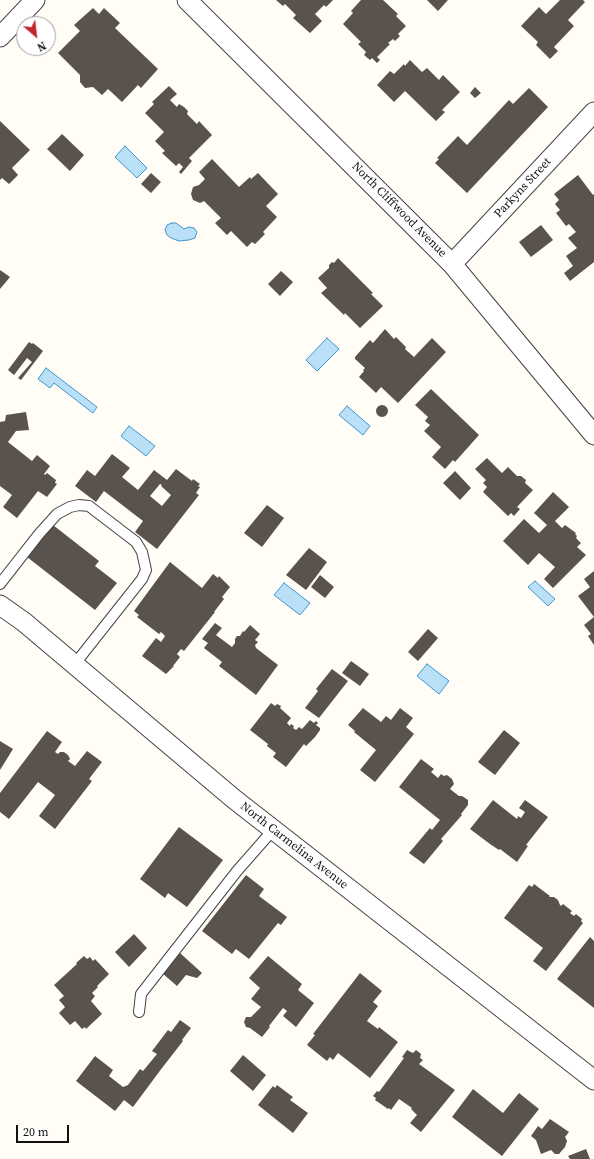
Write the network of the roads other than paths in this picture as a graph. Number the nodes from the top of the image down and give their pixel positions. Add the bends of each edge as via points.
1 (35, 0) edge
2 (187, 0) edge
3 (0, 37) edge
4 (594, 112) edge
5 (452, 264) junction
6 (594, 435) edge
7 (0, 584) edge
8 (0, 605) edge
9 (74, 665) junction
10 (273, 830) junction
11 (139, 1012) dead end
12 (594, 1080) edge

1 - 3 street
2 - 5 street, North Cliffwood Avenue
4 - 5 street, Parkyns Street
5 - 6 street, North Cliffwood Avenue
7 - 9 lane via 57,514 70,507 89,506 136,542 142,552 146,570 142,578
8 - 9 street, North Carmelina Avenue
9 - 10 street, North Carmelina Avenue
10 - 11 lane via 237,871 142,994
10 - 12 street, North Carmelina Avenue

